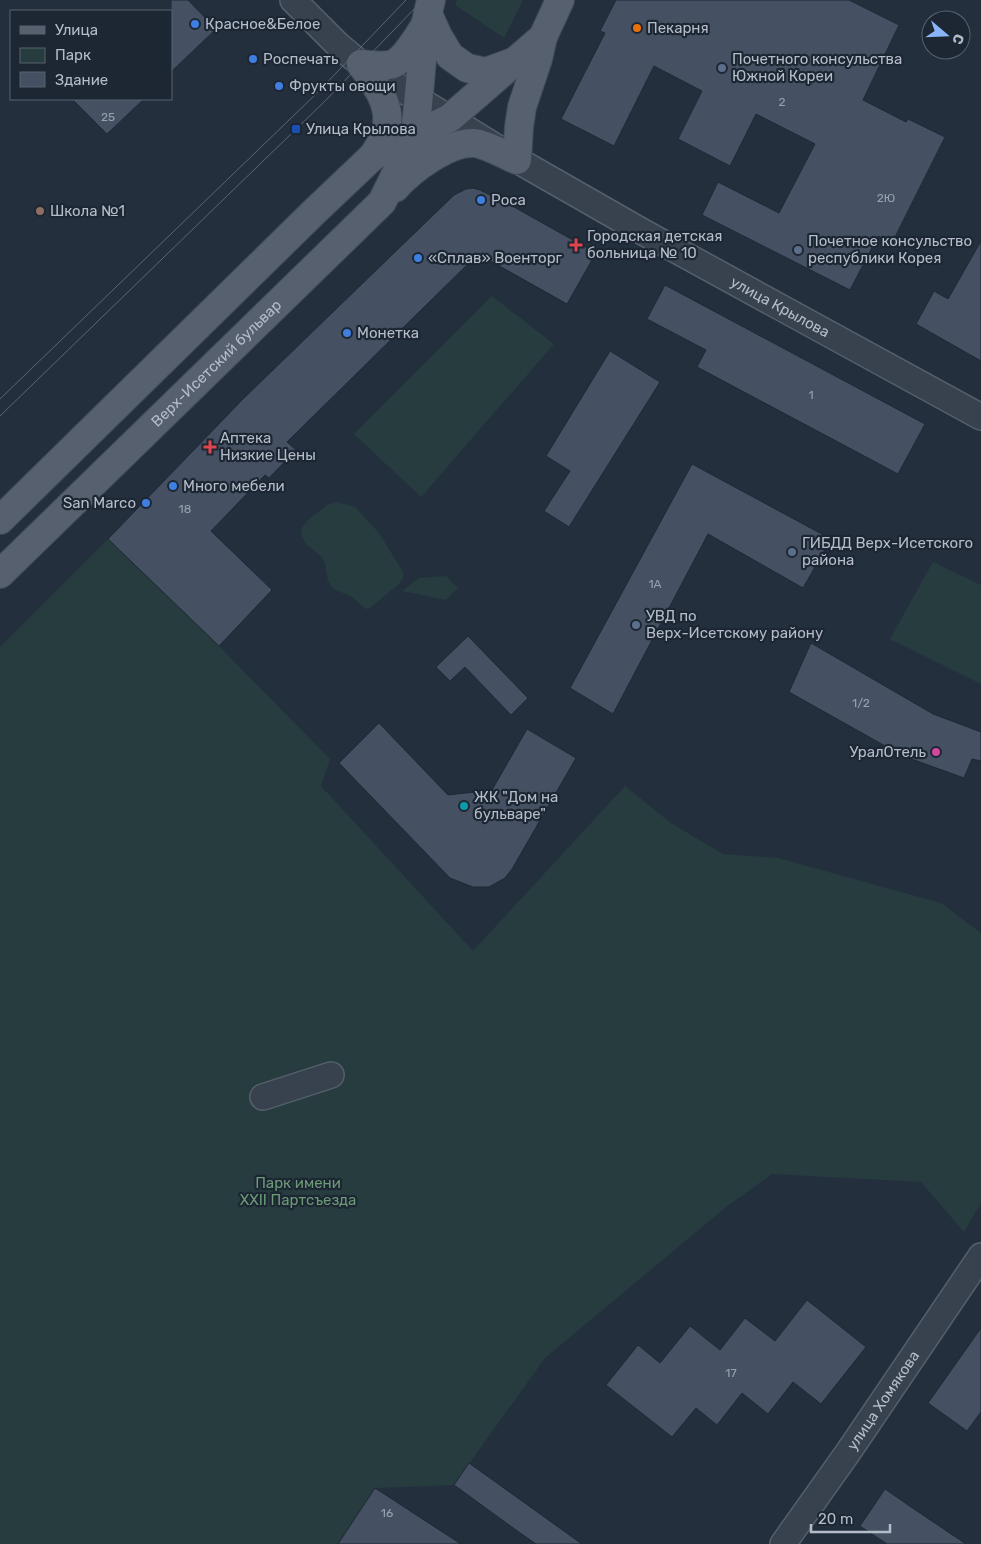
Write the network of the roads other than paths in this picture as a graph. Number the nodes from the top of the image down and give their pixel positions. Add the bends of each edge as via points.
1 (293, 0) edge
2 (560, 0) edge
3 (428, 13) edge
4 (542, 37) junction
5 (518, 59) junction
6 (361, 64) junction
7 (419, 98) junction
8 (450, 118) junction
9 (414, 137) junction
10 (374, 156) junction
11 (517, 160) junction
12 (382, 202) junction
13 (981, 417) edge
14 (0, 520) edge
15 (0, 574) edge
16 (331, 1075) dead end
17 (263, 1097) dead end
18 (981, 1256) edge
19 (783, 1544) edge

1 - 6 street, улица Крылова
2 - 4 main road
3 - 5 main road via 450,56 467,68 486,72
3 - 6 main road via 407,52 394,64
3 - 7 main road, Верх-Исетский бульвар
4 - 5 main road
4 - 11 main road via 522,107
5 - 8 main road
6 - 7 street, улица Крылова
6 - 10 main road via 378,87 386,108 388,124
7 - 8 street, улица Крылова
7 - 9 main road, Верх-Исетский бульвар
8 - 9 main road
8 - 11 street, улица Крылова
9 - 10 main road
9 - 12 main road, Верх-Исетский бульвар
10 - 14 main road
11 - 12 main road via 475,143 460,144 419,166
11 - 13 street, улица Крылова
12 - 15 main road, Верх-Исетский бульвар
16 - 17 street
18 - 19 street, улица Хомякова

